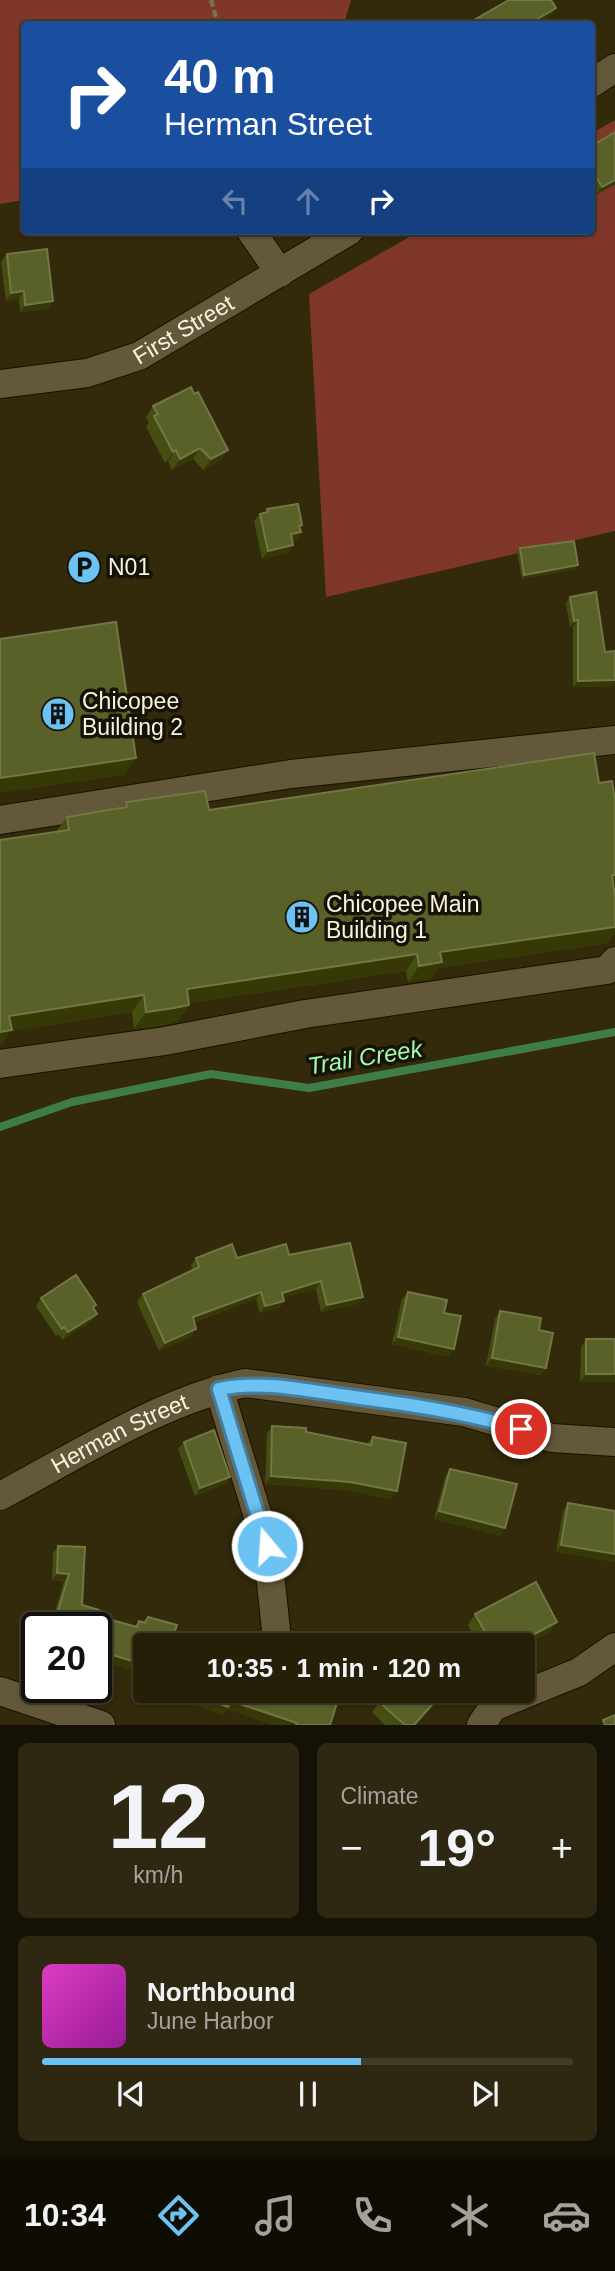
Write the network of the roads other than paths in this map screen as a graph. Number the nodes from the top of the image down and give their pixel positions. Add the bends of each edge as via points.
1 (615, 68) edge
2 (595, 81) edge
3 (254, 235) edge
4 (342, 235) edge
5 (280, 273) junction
6 (0, 384) edge
7 (615, 740) edge
8 (0, 820) edge
9 (615, 961) edge
10 (0, 1064) edge
11 (219, 1389) junction
12 (615, 1442) edge
13 (0, 1496) edge
14 (276, 1630) dead end
15 (615, 1647) edge
16 (0, 1691) edge
17 (100, 1725) edge
18 (481, 1725) edge

1 - 2 street
3 - 5 street
4 - 5 street, First Street
5 - 6 street, First Street via 139,356 87,373
7 - 8 street via 291,774
9 - 10 street via 607,970
11 - 12 street, Herman Street via 245,1383 277,1386 464,1412 552,1438
11 - 13 street, Herman Street via 157,1413
11 - 14 street via 267,1546
15 - 18 street via 579,1672 493,1707
16 - 17 street

